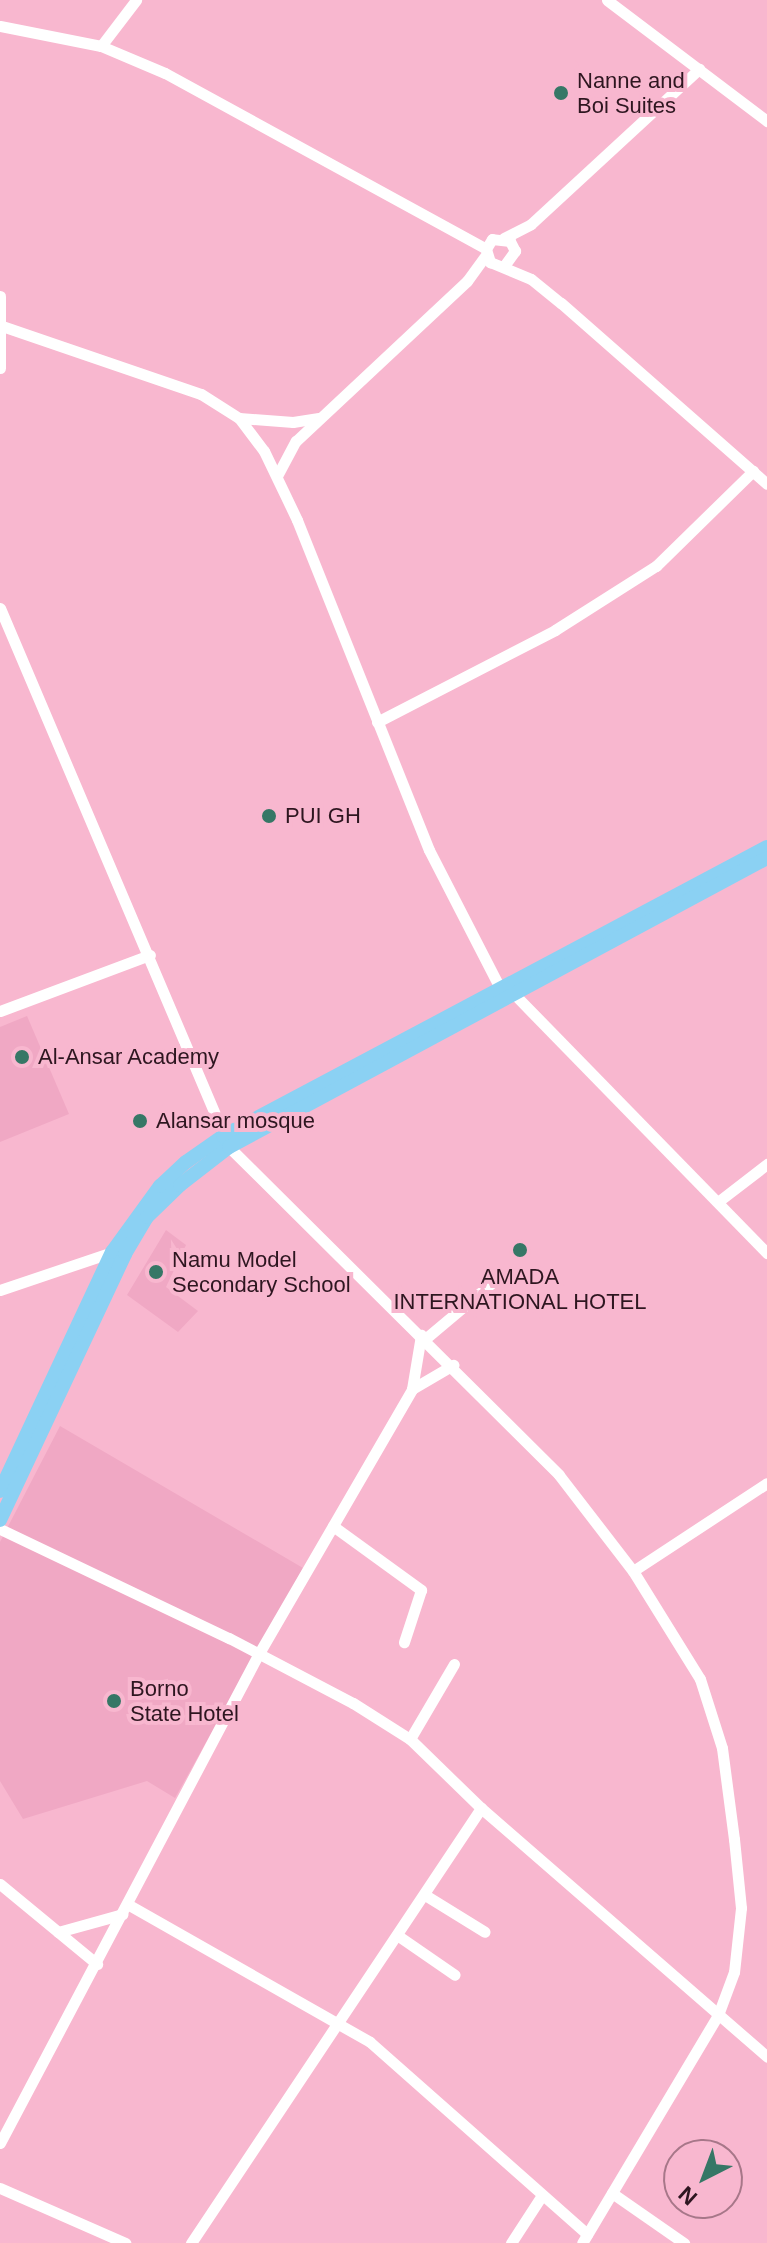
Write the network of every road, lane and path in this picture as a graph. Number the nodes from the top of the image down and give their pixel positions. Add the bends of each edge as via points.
1 (136, 0) edge
2 (607, 0) edge
3 (0, 26) edge
4 (101, 46) junction
5 (699, 69) junction
6 (767, 121) edge
7 (531, 224) junction
8 (492, 245) junction
9 (507, 260) junction
10 (467, 281) junction
11 (0, 296) edge
12 (2, 326) junction
13 (0, 368) edge
14 (239, 418) junction
15 (319, 418) junction
16 (753, 471) junction
17 (277, 476) junction
18 (767, 484) edge
19 (0, 608) edge
20 (5, 631) edge
21 (377, 722) junction
22 (767, 847) edge
23 (767, 858) edge
24 (150, 955) junction
25 (500, 988) junction
26 (517, 997) junction
27 (0, 1011) edge
28 (226, 1142) junction
29 (767, 1164) edge
30 (719, 1201) junction
31 (112, 1252) junction
32 (767, 1253) edge
33 (499, 1277) dead end
34 (0, 1290) edge
35 (423, 1337) junction
36 (453, 1365) junction
37 (412, 1389) junction
38 (767, 1483) edge
39 (0, 1491) edge
40 (0, 1520) edge
41 (333, 1526) junction
42 (0, 1529) edge
43 (633, 1571) junction
44 (404, 1642) dead end
45 (258, 1655) junction
46 (454, 1664) dead end
47 (410, 1739) junction
48 (481, 1808) junction
49 (0, 1884) edge
50 (425, 1895) junction
51 (126, 1910) junction
52 (58, 1932) junction
53 (485, 1932) dead end
54 (397, 1935) junction
55 (97, 1964) junction
56 (455, 1975) dead end
57 (718, 2015) junction
58 (339, 2021) junction
59 (767, 2057) edge
60 (0, 2143) edge
61 (0, 2188) edge
62 (612, 2193) junction
63 (542, 2195) junction
64 (584, 2238) edge
65 (125, 2243) edge
66 (191, 2243) edge
67 (511, 2243) edge
68 (684, 2243) edge

1 - 4 street
2 - 5 street
3 - 4 street
4 - 8 street via 165,73
5 - 6 street
5 - 7 street
7 - 8 street
7 - 9 street
8 - 9 street
8 - 9 street
8 - 10 street
9 - 10 street
9 - 16 street
10 - 15 street
11 - 12 street
12 - 13 street
12 - 14 street via 201,394
14 - 15 street
14 - 17 street
15 - 17 street via 286,455
16 - 18 street
16 - 21 street via 656,566 555,630
17 - 21 street
19 - 20 street
20 - 24 street
21 - 25 street via 429,850
22 - 25 main road
23 - 26 main road
24 - 27 street
24 - 28 street
25 - 28 main road
26 - 28 main road
26 - 30 street
28 - 31 main road via 160,1186
28 - 35 street
28 - 40 main road via 147,1217 109,1286
29 - 30 street
30 - 32 street
31 - 34 street
31 - 39 main road
33 - 35 street
35 - 36 street
35 - 37 street
36 - 37 street
36 - 43 street via 559,1475
37 - 41 street
38 - 43 street
41 - 44 street via 421,1590
41 - 45 street
42 - 45 street
43 - 57 street via 700,1679 722,1748 741,1908 734,1972
45 - 47 street
45 - 51 street
46 - 47 street
47 - 48 street
48 - 50 street
48 - 57 street
49 - 52 street
50 - 53 street
50 - 54 street
51 - 52 street
51 - 55 street
51 - 58 street
52 - 55 street
54 - 56 street
54 - 58 street
55 - 60 street
57 - 59 street
57 - 62 street
58 - 63 street via 398,2065
58 - 66 street
61 - 65 street
62 - 64 street
62 - 68 street
63 - 64 street
63 - 67 street

